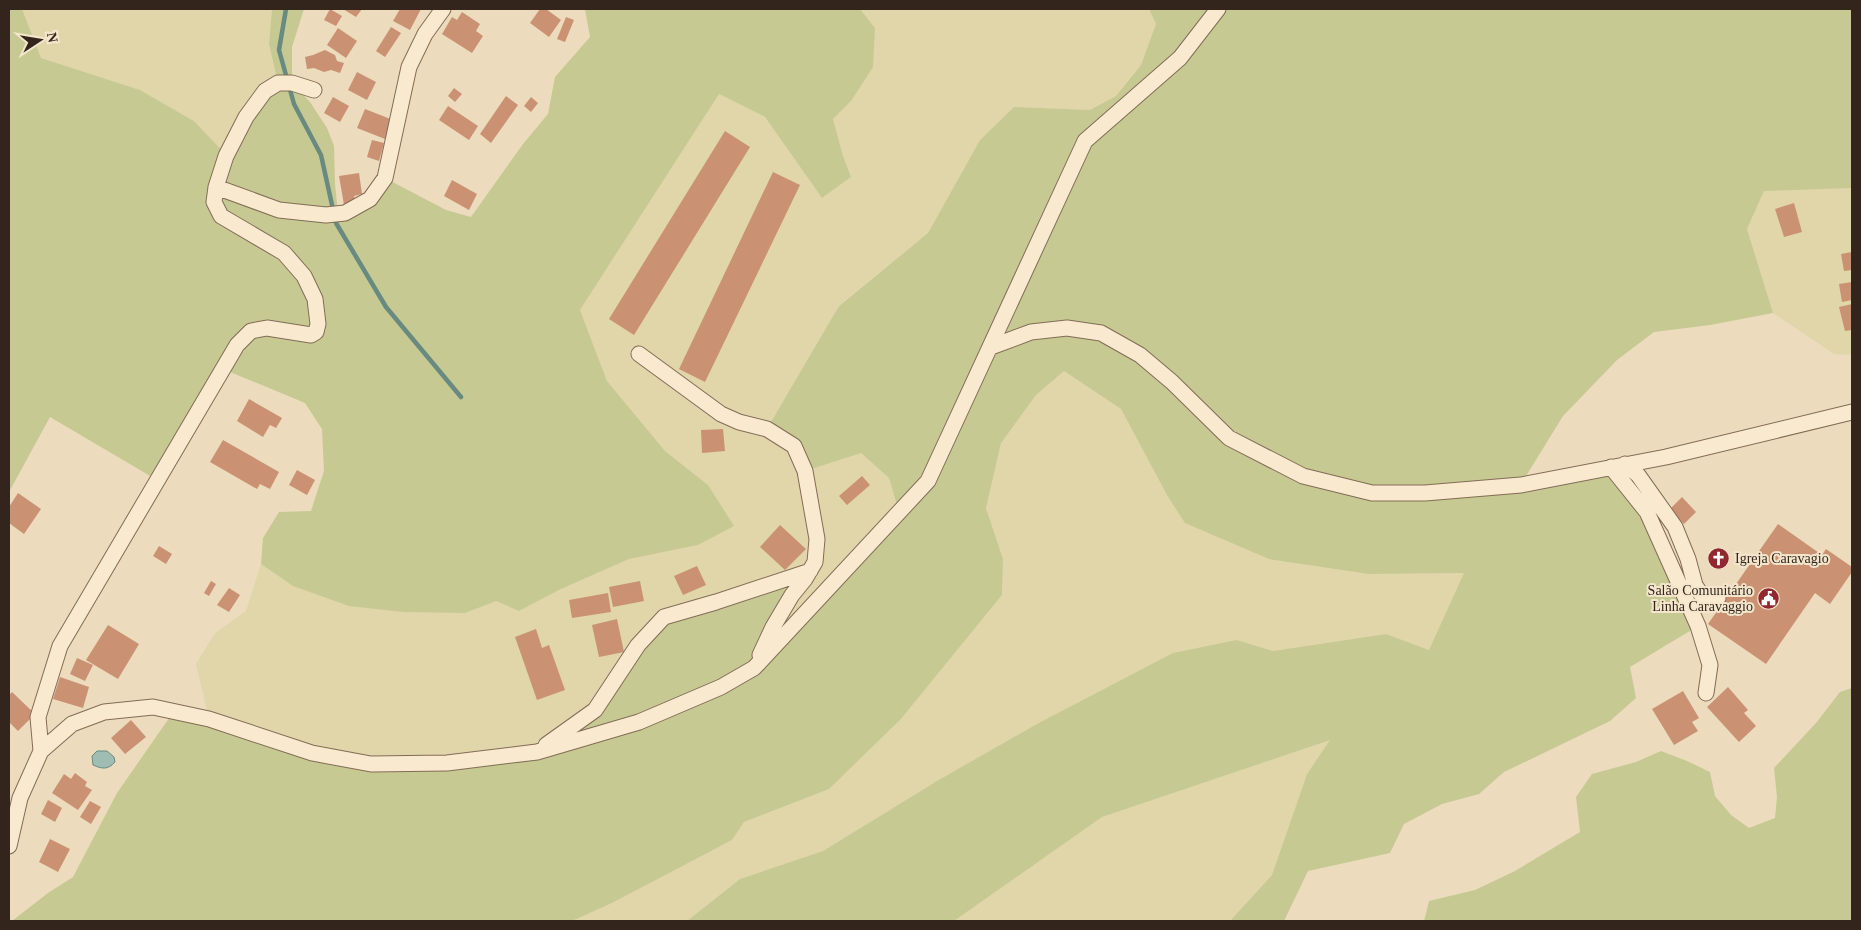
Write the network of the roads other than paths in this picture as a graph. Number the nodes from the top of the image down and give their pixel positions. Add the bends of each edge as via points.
1 (443, 9) edge
2 (1218, 9) edge
3 (314, 90) dead end
4 (216, 187) junction
5 (991, 346) junction
6 (638, 354) dead end
7 (1852, 412) edge
8 (1618, 466) junction
9 (810, 571) junction
10 (1718, 598) dead end
11 (754, 668) junction
12 (1706, 693) dead end
13 (41, 751) junction
14 (537, 752) junction
15 (9, 846) edge

1 - 4 street via 409,67 385,178 370,199 345,213 326,215 279,210
2 - 5 street via 1180,58 1086,141
3 - 4 street via 285,83 265,91 246,116 226,156
4 - 13 street via 214,202 221,216 284,253 304,276 316,300 316,332 311,335 266,328 252,331 237,345 60,646 38,717
5 - 8 street via 1030,332 1066,328 1101,333 1140,355 1230,438 1303,476 1372,493 1425,493 1521,485
5 - 11 street via 928,481
6 - 9 street via 721,414 767,429 794,446 805,471 818,539 815,562
7 - 8 street
8 - 10 street via 1638,475 1675,528 1688,559 1694,585 1702,596 1712,600
8 - 12 street via 1646,512 1698,626 1710,665
9 - 11 street via 773,627
9 - 14 street via 664,618 638,645 595,710
11 - 14 street via 721,687 639,722
13 - 14 street via 72,724 104,712 153,707 209,719 312,753 371,764 447,763
13 - 15 street via 20,798

